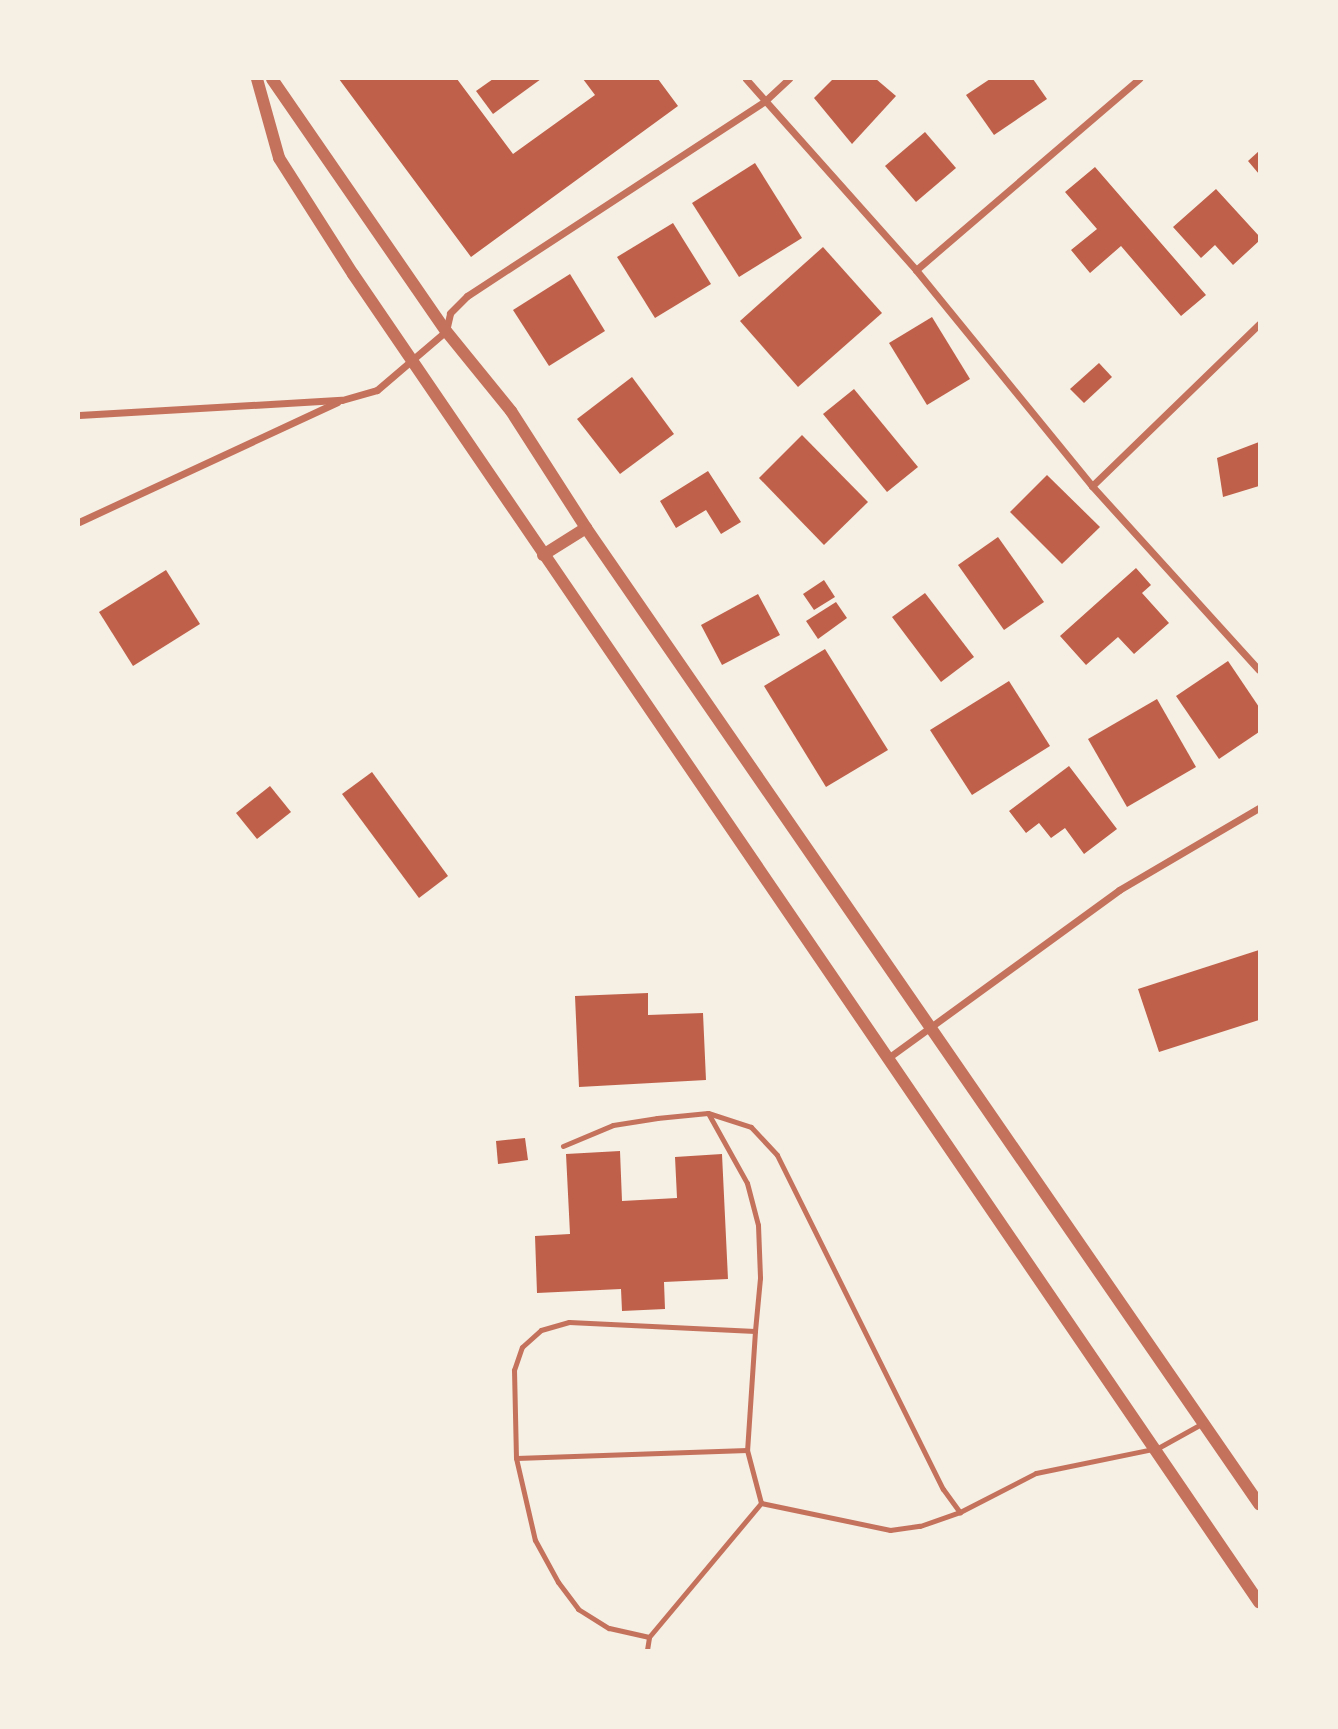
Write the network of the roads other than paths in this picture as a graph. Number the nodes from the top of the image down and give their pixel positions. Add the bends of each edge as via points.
1 (257, 79) edge
2 (272, 79) edge
3 (746, 79) edge
4 (789, 79) edge
5 (1139, 79) edge
6 (765, 101) junction
7 (916, 270) junction
8 (1259, 324) edge
9 (446, 331) junction
10 (411, 359) junction
11 (342, 400) junction
12 (79, 415) edge
13 (1092, 486) junction
14 (79, 522) edge
15 (586, 528) junction
16 (543, 555) junction
17 (1259, 670) edge
18 (1259, 808) edge
19 (932, 1024) junction
20 (888, 1058) junction
21 (708, 1113) junction
22 (563, 1146) dead end
23 (755, 1331) junction
24 (1204, 1423) junction
25 (1158, 1448) junction
26 (747, 1450) junction
27 (516, 1458) junction
28 (761, 1503) junction
29 (1259, 1504) edge
30 (960, 1512) junction
31 (1259, 1602) edge
32 (649, 1637) junction
33 (647, 1650) edge

1 - 10 street via 279,158
2 - 9 street
3 - 6 street
4 - 6 street
5 - 7 street
6 - 7 street
6 - 9 street via 467,296 450,313
7 - 13 street
8 - 13 street
9 - 10 street
9 - 15 street via 511,411
10 - 11 street via 377,390
10 - 16 street
11 - 12 street
11 - 14 street
13 - 17 street
15 - 16 street
15 - 19 street
16 - 20 street
18 - 19 street via 1119,890
19 - 20 street
19 - 24 street
20 - 25 street
21 - 22 lane via 613,1125
21 - 23 lane via 747,1184 758,1225
21 - 30 lane via 751,1128 777,1155 943,1489
23 - 26 lane
23 - 27 lane via 569,1322 541,1330 522,1347 514,1370
24 - 25 lane
24 - 29 street
25 - 30 lane via 1036,1473
25 - 31 street
26 - 27 lane
26 - 28 lane
27 - 32 lane via 535,1540 558,1582 589,1615 609,1628
28 - 30 lane via 890,1530 920,1527
28 - 32 lane
32 - 33 lane

